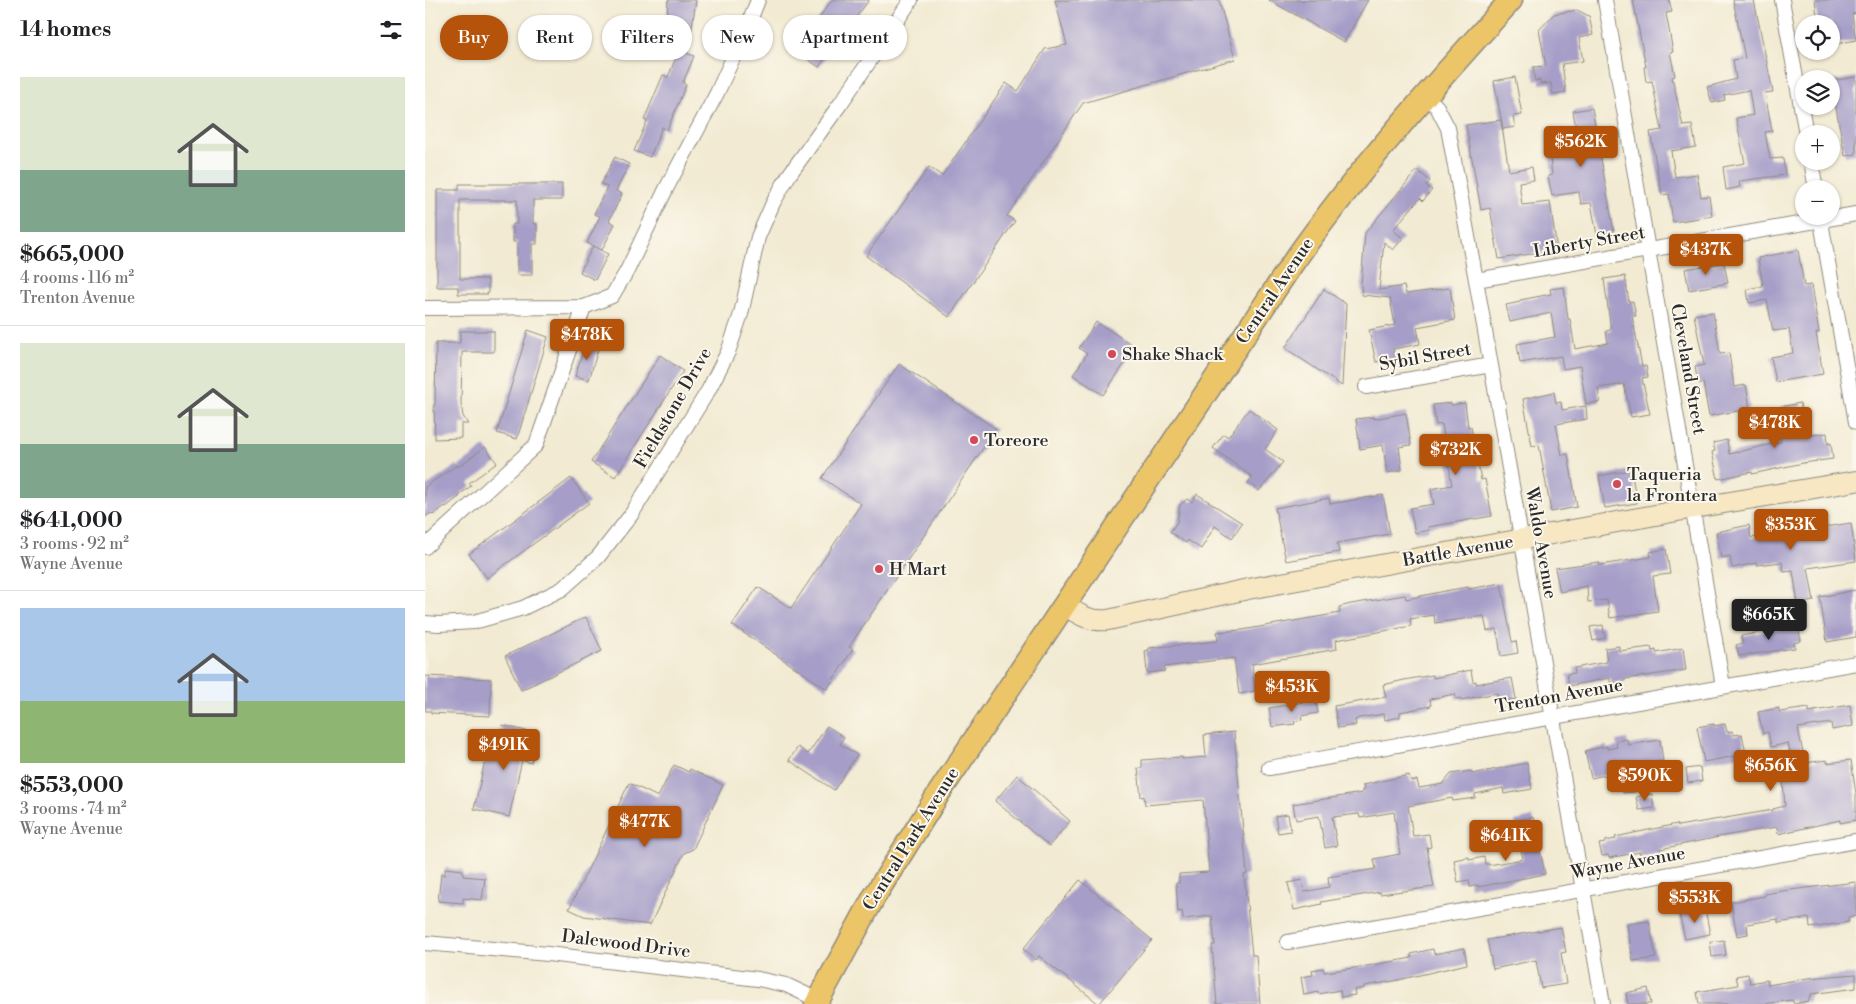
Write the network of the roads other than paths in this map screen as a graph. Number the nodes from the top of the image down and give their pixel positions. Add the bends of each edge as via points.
1 (758, 0) edge
2 (911, 0) edge
3 (1511, 0) edge
4 (1605, 0) edge
5 (1782, 0) edge
6 (1426, 96) junction
7 (1804, 125) edge
8 (1856, 214) edge
9 (1840, 216) edge
10 (1795, 223) edge
11 (1822, 225) edge
12 (1648, 250) junction
13 (1476, 280) junction
14 (584, 307) junction
15 (425, 308) edge
16 (1491, 365) junction
17 (1366, 386) dead end
18 (1856, 422) edge
19 (1856, 481) edge
20 (1694, 508) junction
21 (1521, 539) junction
22 (425, 547) edge
23 (1065, 606) junction
24 (425, 623) edge
25 (1856, 663) edge
26 (1015, 679) joint
27 (1723, 686) junction
28 (1552, 716) junction
29 (1269, 768) dead end
30 (1856, 840) edge
31 (1584, 890) junction
32 (1288, 942) dead end
33 (425, 943) edge
34 (817, 1002) edge
35 (1603, 1004) edge

1 - 14 street via 717,93 627,271 612,296
2 - 24 street, Fieldstone Drive via 789,175 773,203 758,236 741,314 716,376 631,515 598,558 562,589 523,608 474,622
3 - 6 main road, Central Avenue
4 - 12 street, Cleveland Street
5 - 7 street
6 - 13 street, Waldo Avenue via 1437,107 1448,128
6 - 23 main road, Central Avenue via 1329,212
8 - 9 street, Liberty Street
10 - 12 street, Liberty Street
11 - 18 street
12 - 13 street, Liberty Street
12 - 20 street, Cleveland Street
13 - 16 street, Waldo Avenue
14 - 15 street
14 - 22 street via 536,445
16 - 17 street, Sybil Street
16 - 21 street, Waldo Avenue
19 - 20 street, Battle Avenue
20 - 21 street, Battle Avenue
20 - 27 street, Cleveland Street
21 - 23 street, Battle Avenue via 1248,589 1108,620 1087,619
21 - 28 street, Waldo Avenue
23 - 26 main road, Central Avenue
25 - 27 street, Trenton Avenue
26 - 34 main road, Central Park Avenue via 899,857
27 - 28 street, Trenton Avenue
28 - 29 street, Trenton Avenue
28 - 31 street, Waldo Avenue
30 - 31 street, Wayne Avenue
31 - 32 street, Wayne Avenue
31 - 35 street, Waldo Avenue
33 - 34 street, Dalewood Drive via 757,979 782,984

